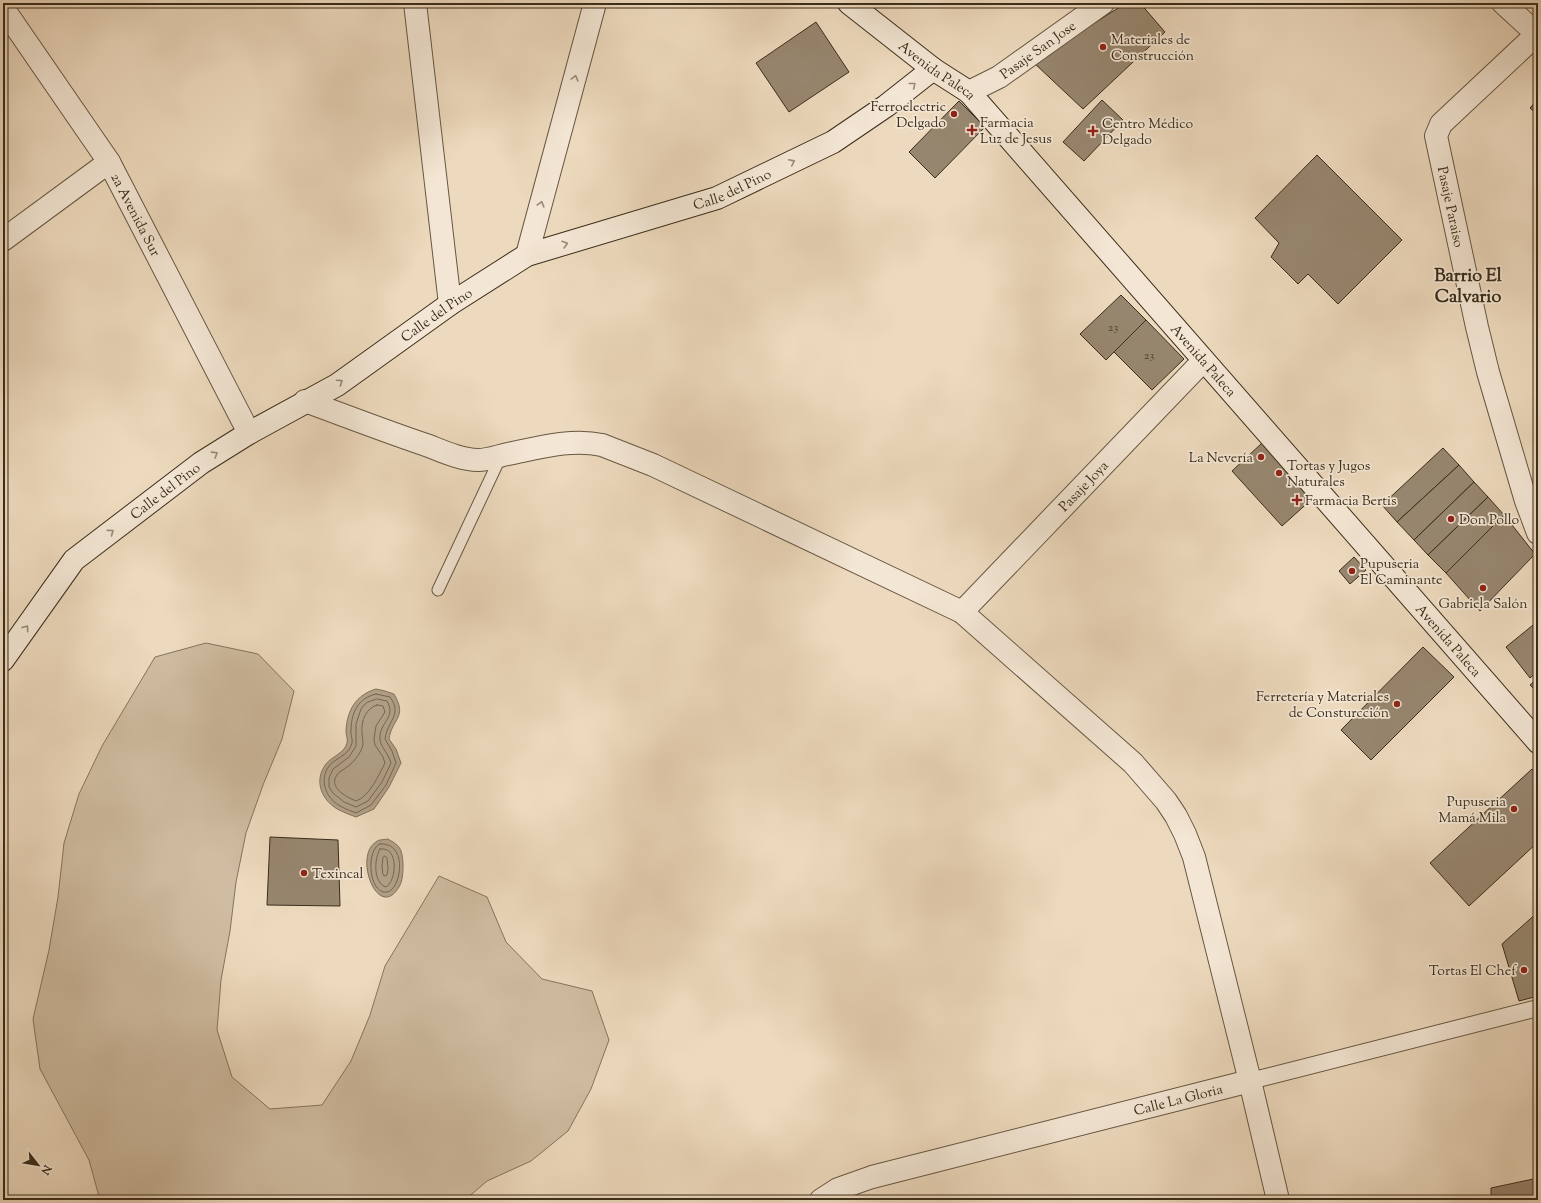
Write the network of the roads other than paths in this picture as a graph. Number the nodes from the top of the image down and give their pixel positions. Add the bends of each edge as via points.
1 (414, 3) edge
2 (595, 3) edge
3 (849, 3) edge
4 (1103, 3) edge
5 (1503, 3) edge
6 (3, 8) edge
7 (1537, 34) edge
8 (933, 69) junction
9 (969, 92) junction
10 (109, 162) junction
11 (3, 240) edge
12 (527, 255) junction
13 (450, 304) junction
14 (1204, 361) junction
15 (305, 401) junction
16 (249, 433) junction
17 (501, 456) junction
18 (1538, 533) edge
19 (438, 590) dead end
20 (962, 612) junction
21 (3, 660) edge
22 (1538, 742) edge
23 (1538, 1008) edge
24 (1250, 1081) junction
25 (821, 1200) edge
26 (1278, 1200) edge

1 - 13 street
12 -> 2 street
3 - 8 street, Avenida Paleca
4 - 9 street, Pasaje San Jose via 999,77
5 - 7 street
6 - 10 street, 2a Avenida Sur
7 - 18 street, Pasaje Paraiso via 1441,124 1436,136 1488,372
8 - 9 street, Avenida Paleca
12 -> 8 street, Calle del Pino via 717,198 833,142 886,106
9 - 14 street, Avenida Paleca
10 - 11 street
10 - 16 street, 2a Avenida Sur
12 - 13 street, Calle del Pino
15 -> 13 street, Calle del Pino via 337,385
14 - 20 street, Pasaje Joya
14 - 22 street, Avenida Paleca
15 - 16 street, Calle del Pino
15 - 17 street via 467,459
21 -> 16 street, Calle del Pino via 74,560 201,463
17 - 19 lane
17 - 20 street via 570,443 593,442 602,445 652,465
20 - 24 street via 1133,763 1176,816 1194,857
23 - 24 street, Calle La Gloria
24 - 25 street, Calle La Gloria via 872,1177 838,1189
24 - 26 street

